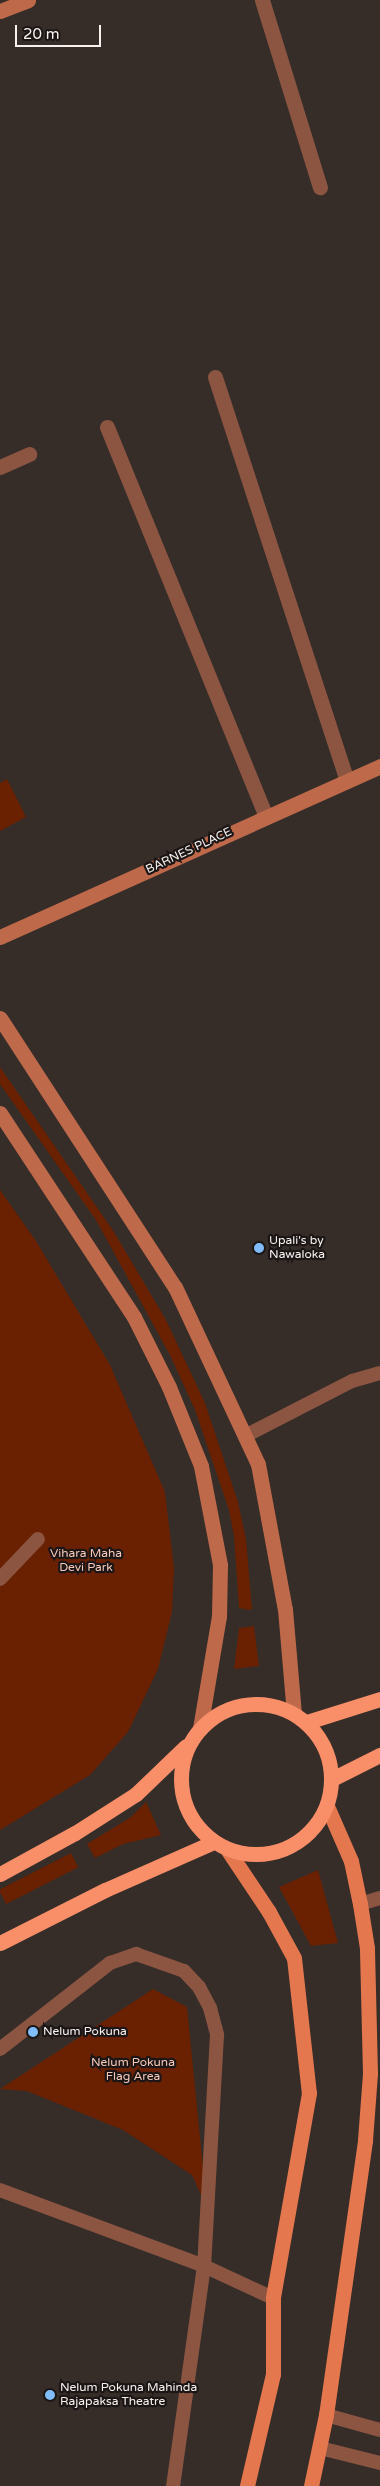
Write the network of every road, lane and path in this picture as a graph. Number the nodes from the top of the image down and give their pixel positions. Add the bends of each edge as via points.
1 (28, 0) edge
2 (262, 0) edge
3 (0, 11) edge
4 (320, 187) dead end
5 (215, 377) dead end
6 (108, 427) dead end
7 (30, 454) dead end
8 (0, 467) edge
9 (380, 766) edge
10 (347, 781) junction
11 (266, 816) junction
12 (0, 937) edge
13 (0, 1018) edge
14 (0, 1113) edge
15 (380, 1373) edge
16 (245, 1436) junction
17 (38, 1539) dead end
18 (0, 1579) edge
19 (380, 1699) edge
20 (294, 1713) junction
21 (307, 1722) junction
22 (200, 1728) junction
23 (189, 1743) junction
24 (380, 1754) edge
25 (332, 1779) junction
26 (327, 1806) junction
27 (221, 1845) junction
28 (0, 1874) edge
29 (380, 1898) edge
30 (360, 1904) junction
31 (0, 1944) edge
32 (0, 2049) edge
33 (375, 2073) edge
34 (0, 2190) edge
35 (204, 2266) junction
36 (273, 2298) junction
37 (326, 2415) junction
38 (380, 2430) edge
39 (320, 2448) junction
40 (380, 2463) edge
41 (173, 2486) edge
42 (247, 2486) edge
43 (311, 2486) edge

1 - 3 main road
2 - 4 street
5 - 10 street
6 - 11 street
7 - 8 street
9 - 10 main road, BARNES PLACE
10 - 11 main road, BARNES PLACE
11 - 12 main road, BARNES PLACE
13 - 16 main road via 175,1287
14 - 22 main road via 134,1317 169,1387 201,1466 220,1565 219,1616
15 - 16 lane via 352,1381
16 - 20 main road via 258,1464 285,1609
17 - 18 lane
19 - 21 highway
20 - 21 highway
20 - 22 highway via 270,1704 244,1704 220,1712
21 - 25 highway via 324,1745
22 - 23 highway
23 - 27 highway via 181,1779 186,1808 197,1827
23 - 28 highway via 136,1794 76,1833
24 - 25 highway
25 - 26 highway
26 - 27 highway via 314,1827 297,1842 282,1849 250,1854
26 - 30 main road via 350,1861
27 - 31 highway via 105,1890
27 - 36 main road via 269,1912 294,1958 309,2093
29 - 30 lane
30 - 33 main road via 367,1948
32 - 35 lane via 110,1963 136,1954 184,1972 199,1987 210,2008 217,2035
33 - 37 main road
34 - 35 lane
35 - 36 lane
35 - 41 lane
36 - 42 main road via 273,2374
37 - 38 lane
37 - 39 main road
39 - 40 lane
39 - 43 main road

